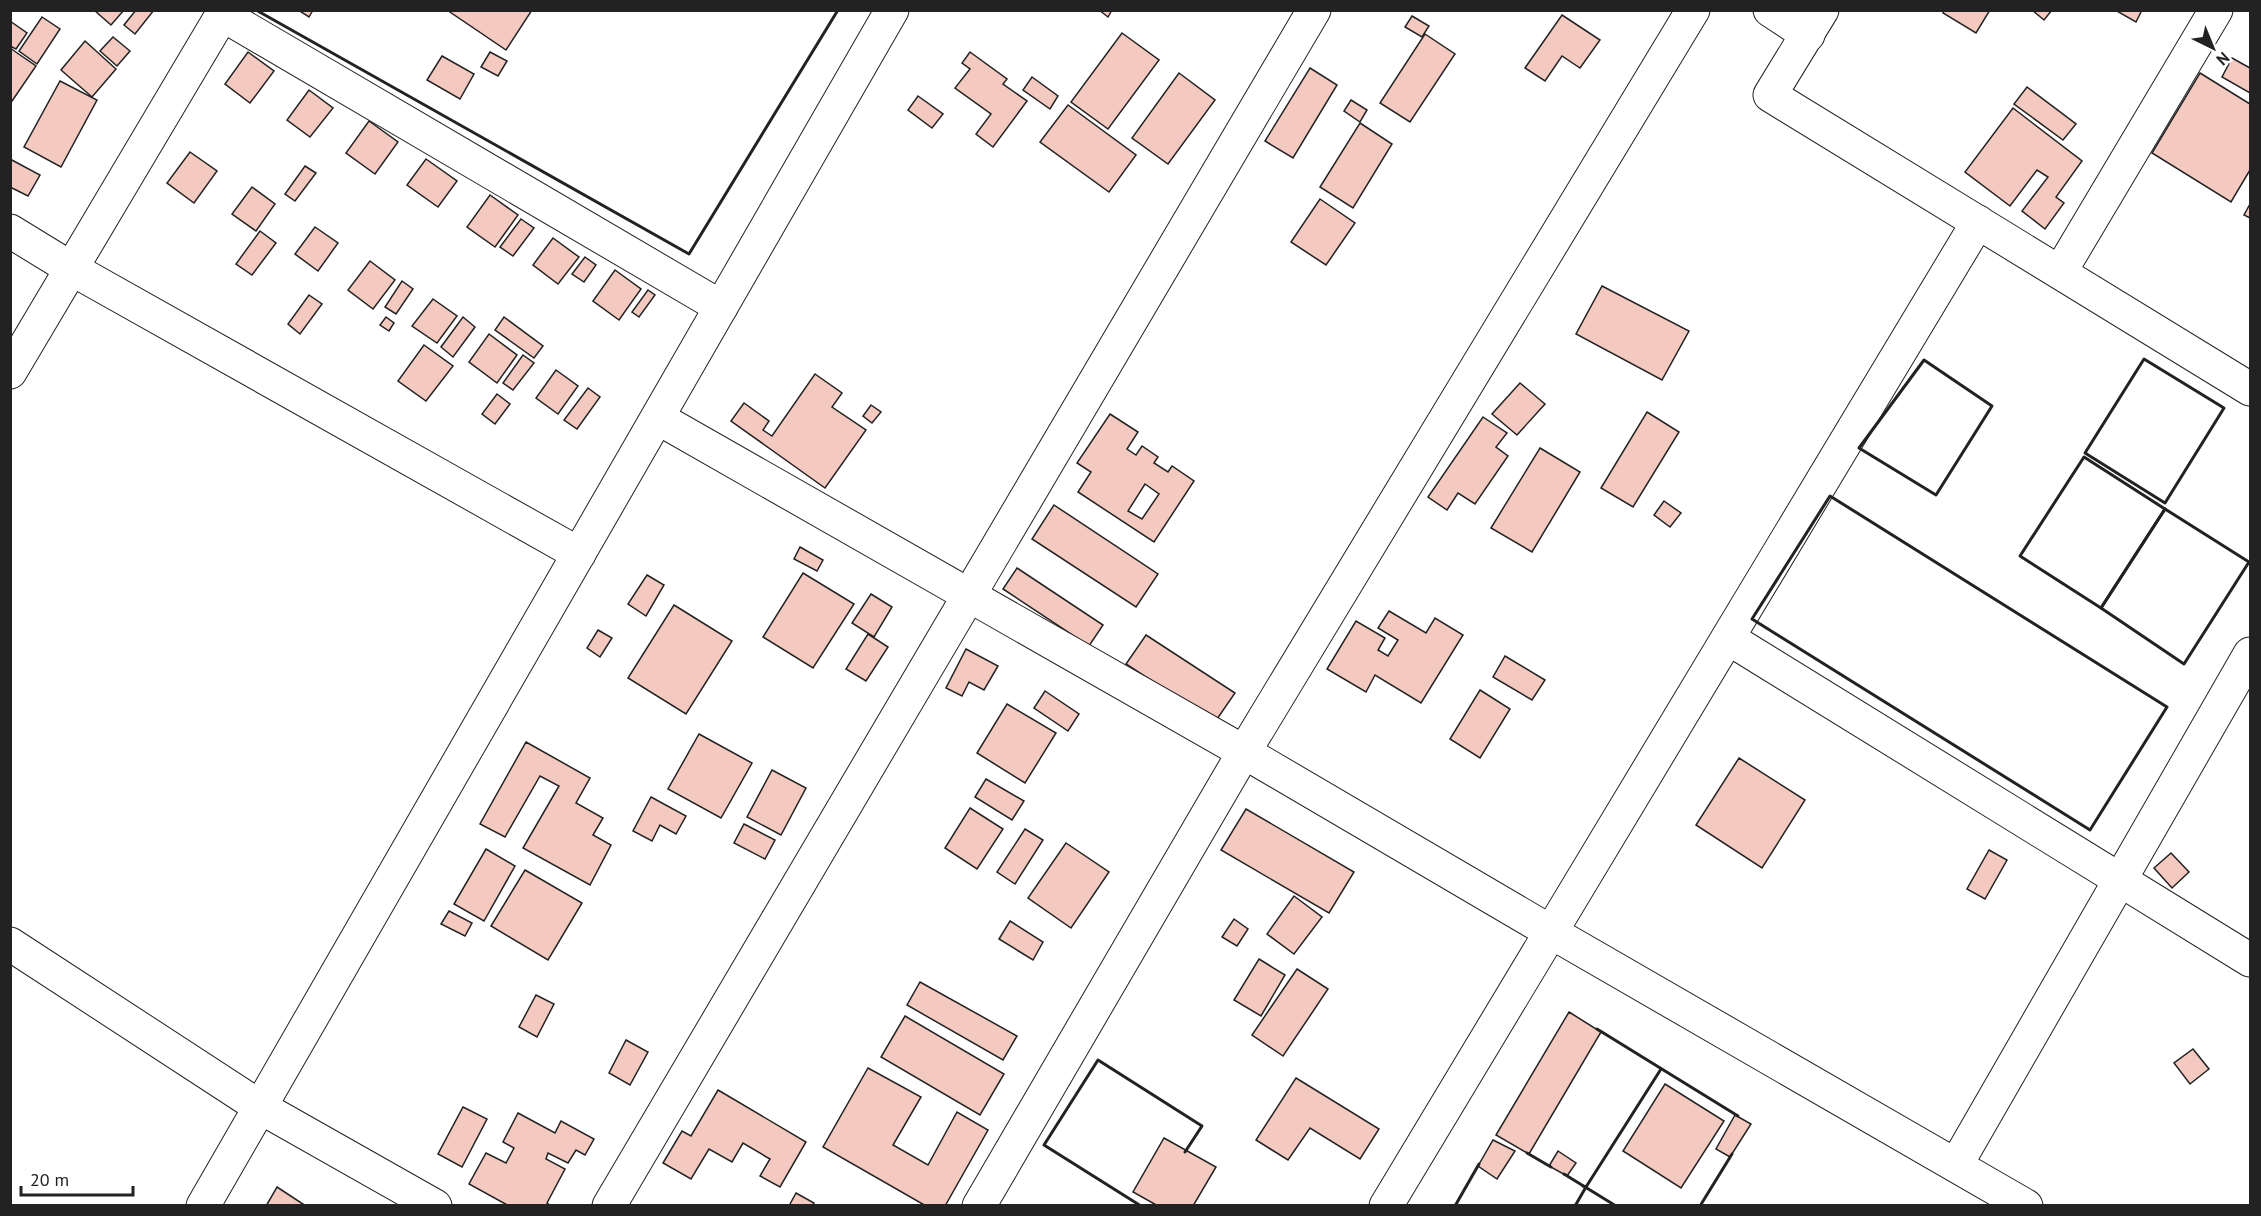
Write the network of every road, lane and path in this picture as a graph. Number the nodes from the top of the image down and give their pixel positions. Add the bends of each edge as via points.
1 (892, 10) edge
2 (1314, 10) edge
3 (1693, 10) edge
4 (1770, 10) edge
5 (2216, 10) edge
6 (224, 13) edge
7 (1815, 22) edge
8 (1978, 222) junction
9 (10, 231) edge
10 (72, 268) junction
11 (2060, 272) junction
12 (721, 307) junction
13 (10, 372) edge
14 (2250, 389) edge
15 (658, 418) junction
16 (579, 554) junction
17 (968, 596) junction
18 (1728, 638) junction
19 (2250, 654) edge
20 (1244, 752) junction
21 (2120, 880) junction
22 (1551, 932) junction
23 (10, 944) edge
24 (2250, 960) edge
25 (260, 1107) junction
26 (1956, 1165) junction
27 (202, 1206) edge
28 (435, 1206) edge
29 (609, 1206) edge
30 (979, 1206) edge
31 (1386, 1206) edge
32 (2026, 1206) edge

1 - 12 street
2 - 17 street
3 - 20 street
4 - 7 street
5 - 11 street
6 - 10 street
6 - 12 street
7 - 8 street via 1770,95
8 - 11 street
8 - 18 street
9 - 10 street
10 - 13 street
10 - 16 street
11 - 14 street
12 - 15 street
15 - 16 street
15 - 17 street
16 - 25 street
17 - 20 street
17 - 29 street
18 - 21 street
18 - 22 street
19 - 21 street
20 - 22 street
20 - 30 street
21 - 24 street
21 - 26 street
22 - 26 street
22 - 31 street
23 - 25 street
25 - 27 street
25 - 28 street
26 - 32 street

